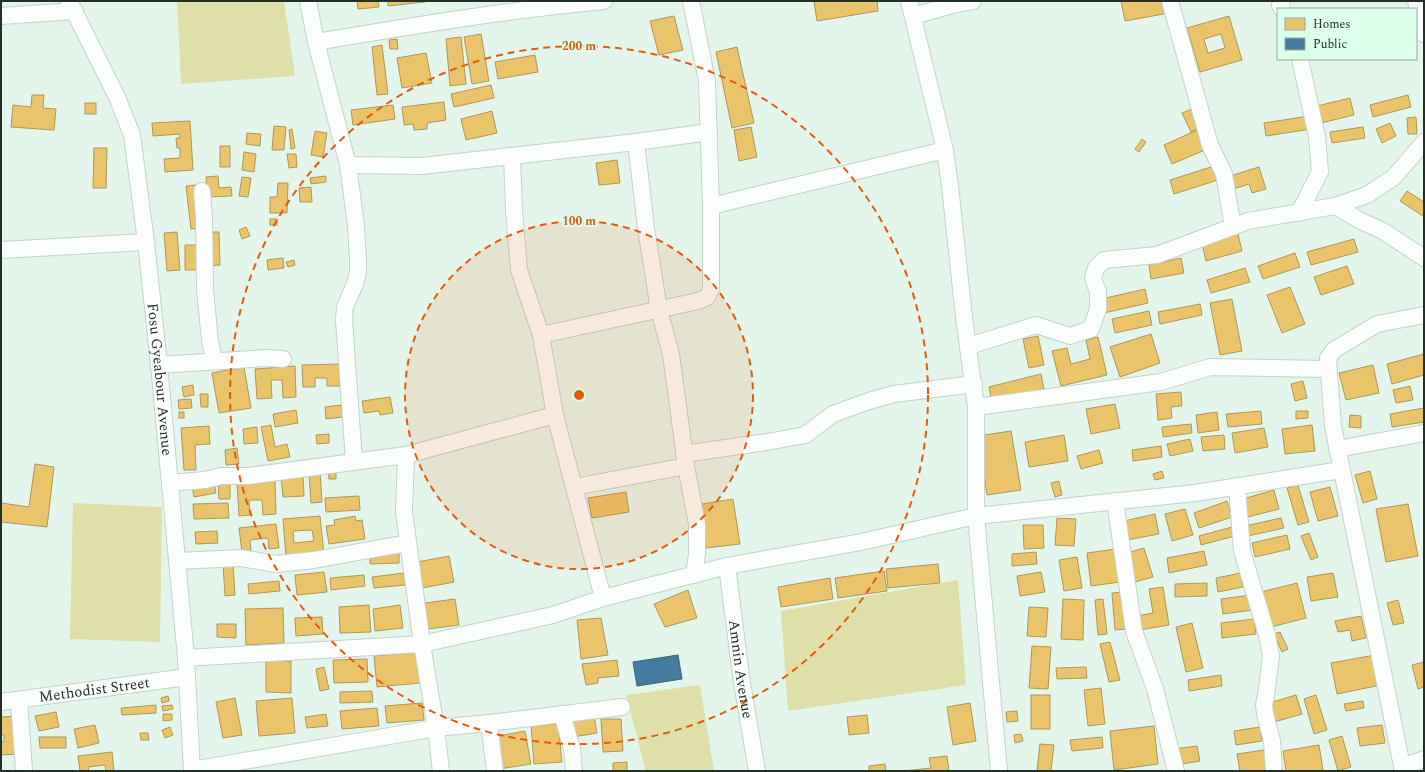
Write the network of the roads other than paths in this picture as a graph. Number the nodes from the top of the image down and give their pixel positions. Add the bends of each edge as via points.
1 (308, 1) edge
2 (604, 1) edge
3 (691, 1) edge
4 (973, 1) edge
5 (1170, 1) edge
6 (1416, 1) edge
7 (72, 6) edge
8 (911, 8) edge
9 (1, 16) edge
10 (1424, 34) edge
11 (316, 42) junction
12 (1300, 60) edge
13 (709, 132) junction
14 (636, 142) junction
15 (1424, 142) edge
16 (945, 150) junction
17 (512, 156) junction
18 (348, 165) junction
19 (202, 191) dead end
20 (1367, 195) junction
21 (711, 206) junction
22 (1335, 206) junction
23 (1299, 213) junction
24 (1362, 221) junction
25 (1233, 227) junction
26 (146, 242) junction
27 (1, 250) edge
28 (1424, 258) edge
29 (659, 310) junction
30 (1424, 315) edge
31 (541, 335) junction
32 (969, 346) junction
33 (214, 360) junction
34 (284, 360) dead end
35 (159, 365) junction
36 (1328, 369) junction
37 (974, 384) junction
38 (976, 407) junction
39 (555, 414) junction
40 (1424, 433) edge
41 (1337, 449) junction
42 (406, 455) junction
43 (685, 460) junction
44 (354, 461) junction
45 (1341, 470) junction
46 (170, 483) junction
47 (1237, 486) junction
48 (574, 487) junction
49 (1115, 501) junction
50 (976, 516) junction
51 (408, 543) junction
52 (177, 561) junction
53 (727, 566) junction
54 (694, 575) junction
55 (603, 598) junction
56 (422, 644) junction
57 (186, 658) junction
58 (187, 677) junction
59 (19, 700) junction
60 (1, 702) edge
61 (622, 707) dead end
62 (562, 714) junction
63 (489, 723) junction
64 (436, 728) junction
65 (1424, 759) edge
66 (1403, 769) edge
67 (192, 770) edge
68 (24, 771) edge
69 (441, 771) edge
70 (495, 771) edge
71 (574, 771) edge
72 (757, 771) edge
73 (999, 771) edge
74 (1176, 771) edge
75 (1274, 771) edge

1 - 11 street
2 - 11 street via 422,24
3 - 13 street via 707,81
4 - 8 street
5 - 25 street via 1210,145 1224,174
6 - 10 street
7 - 9 street
7 - 26 street, Fosu Gyeabour Avenue via 132,135
8 - 16 street
11 - 18 street
12 - 23 street via 1317,137 1320,172
13 - 14 street
13 - 21 street
14 - 17 street
14 - 29 street
15 - 20 street via 1394,177
16 - 21 street
16 - 32 street
17 - 18 street via 422,166
17 - 31 street via 519,270
18 - 44 street via 358,259 358,272 345,307 344,320
19 - 33 street via 205,289
20 - 22 street
20 - 24 street
21 - 29 street via 711,289 707,297 698,301
22 - 23 street
22 - 24 street
23 - 25 street via 1248,221
24 - 28 street via 1383,231
25 - 32 street via 1158,255 1104,260 1096,268 1092,278 1098,292 1098,309 1091,329 1070,336 1036,325
26 - 27 street
26 - 35 street, Fosu Gyeabour Avenue
29 - 31 street
29 - 43 street via 671,354
30 - 36 street via 1377,324 1334,350 1328,358
31 - 39 street
32 - 37 street
33 - 34 street
33 - 35 street
35 - 46 street, Fosu Gyeabour Avenue
36 - 38 street via 1210,367 1161,382
36 - 41 street
37 - 38 street
37 - 43 street via 894,394 833,414 805,435
38 - 50 street
39 - 42 street
39 - 48 street
40 - 41 street
41 - 45 street
42 - 44 street
42 - 51 street via 404,512
43 - 48 street
43 - 54 street via 696,524 697,554
44 - 46 street via 248,476 221,476
45 - 47 street
45 - 66 street
46 - 52 street, Fosu Gyeabour Avenue
47 - 49 street
47 - 75 street via 1242,551 1271,656 1264,714 1272,741
48 - 55 street
49 - 50 street
49 - 74 street via 1134,631 1155,689
50 - 53 street via 861,542
50 - 73 street
51 - 52 street via 314,560 276,564 241,558
51 - 56 street
52 - 57 street, Fosu Gyeabour Avenue
53 - 54 street
53 - 72 street, Amnin Avenue via 742,683
54 - 55 street
55 - 56 street via 552,615
56 - 57 street
56 - 64 street
57 - 58 street, Fosu Gyeabour Avenue
58 - 59 street, Methodist Street
58 - 67 street, Fosu Gyeabour Avenue
59 - 60 street, Methodist Street
59 - 68 street
61 - 62 street
62 - 63 street
62 - 71 street via 572,749
63 - 64 street
63 - 70 street
64 - 67 street
64 - 69 street
65 - 66 street

